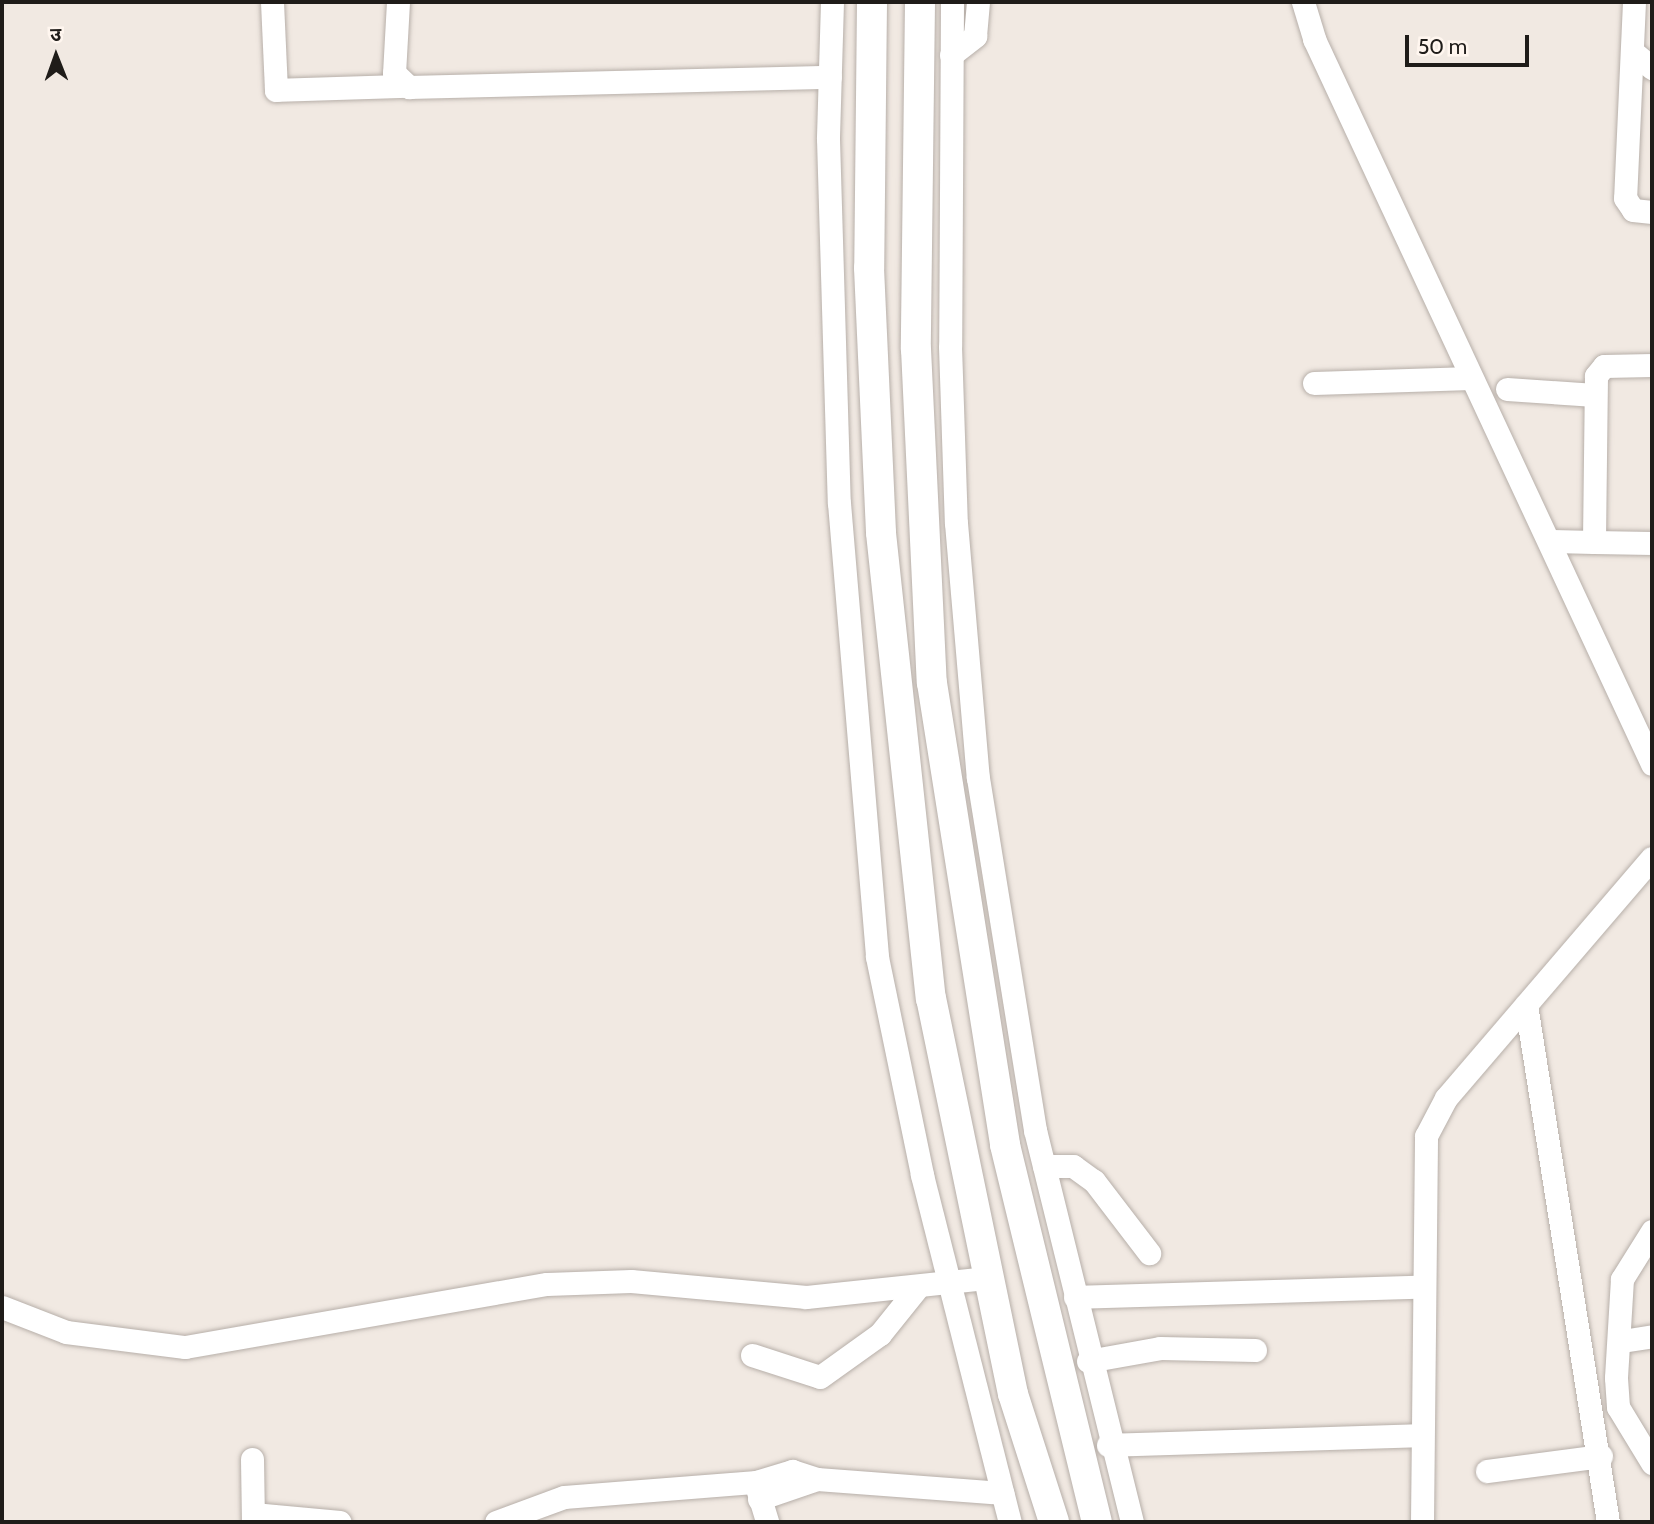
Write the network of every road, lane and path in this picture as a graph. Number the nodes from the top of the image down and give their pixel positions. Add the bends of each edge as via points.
1 (272, 2) edge
2 (398, 2) edge
3 (832, 2) edge
4 (872, 2) edge
5 (920, 2) edge
6 (952, 2) edge
7 (978, 2) edge
8 (1303, 2) edge
9 (1634, 2) edge
10 (1639, 44) edge
11 (951, 55) junction
12 (1652, 68) edge
13 (830, 77) junction
14 (404, 86) junction
15 (1652, 212) edge
16 (1652, 365) edge
17 (1471, 378) junction
18 (1314, 383) dead end
19 (1507, 389) dead end
20 (1595, 395) junction
21 (1549, 541) junction
22 (1594, 542) junction
23 (1652, 542) edge
24 (1647, 743) edge
25 (1652, 764) edge
26 (1652, 858) edge
27 (1526, 1005) junction
28 (1044, 1166) junction
29 (1652, 1231) edge
30 (1149, 1253) dead end
31 (988, 1278) junction
32 (954, 1286) junction
33 (1422, 1287) junction
34 (917, 1288) junction
35 (1075, 1297) junction
36 (2, 1307) edge
37 (1652, 1336) edge
38 (1622, 1341) junction
39 (1255, 1350) dead end
40 (752, 1355) dead end
41 (1088, 1360) junction
42 (1422, 1435) junction
43 (1108, 1445) junction
44 (1601, 1456) junction
45 (252, 1460) dead end
46 (1652, 1462) edge
47 (1486, 1471) dead end
48 (758, 1490) junction
49 (1002, 1493) junction
50 (253, 1518) edge
51 (340, 1522) edge
52 (496, 1522) edge
53 (767, 1522) edge
54 (1010, 1522) edge
55 (1054, 1522) edge
56 (1097, 1522) edge
57 (1132, 1522) edge
58 (1422, 1522) edge
59 (1608, 1522) edge

1 - 14 street via 276,90
2 - 14 street via 394,74
3 - 13 street
4 - 31 main road via 869,268 881,533 931,998
5 - 56 main road via 916,349 932,683 1005,1145
6 - 11 street
7 - 11 street via 975,36
8 - 17 street
9 - 10 street
10 - 12 street
10 - 15 street via 1625,198 1633,210
11 - 28 street via 950,346 962,606 994,897
13 - 14 street
13 - 32 street via 839,503 859,790 877,957 922,1175
16 - 20 street via 1604,366
17 - 18 street
17 - 21 street
19 - 20 street
20 - 22 street
21 - 22 street
21 - 24 street
22 - 23 street
24 - 25 street
26 - 27 street
27 - 33 street via 1446,1098 1426,1136
27 - 44 street
28 - 30 street via 1073,1166 1094,1181
28 - 35 street
29 - 38 street via 1622,1279
31 - 32 street
31 - 55 main road via 1013,1394
32 - 34 street
32 - 49 street
33 - 35 street
33 - 42 street
34 - 36 street via 806,1297 631,1281 547,1284 185,1347 54,1330
34 - 40 street via 880,1334 820,1377
35 - 41 street
37 - 38 street
38 - 46 street via 1618,1407
39 - 41 street via 1160,1348
41 - 43 street
42 - 43 street
42 - 58 street
43 - 57 street
44 - 47 street
44 - 59 street
45 - 50 street
48 - 49 street via 792,1471 817,1479
48 - 52 street via 578,1494
48 - 53 street
49 - 54 street
50 - 51 street

